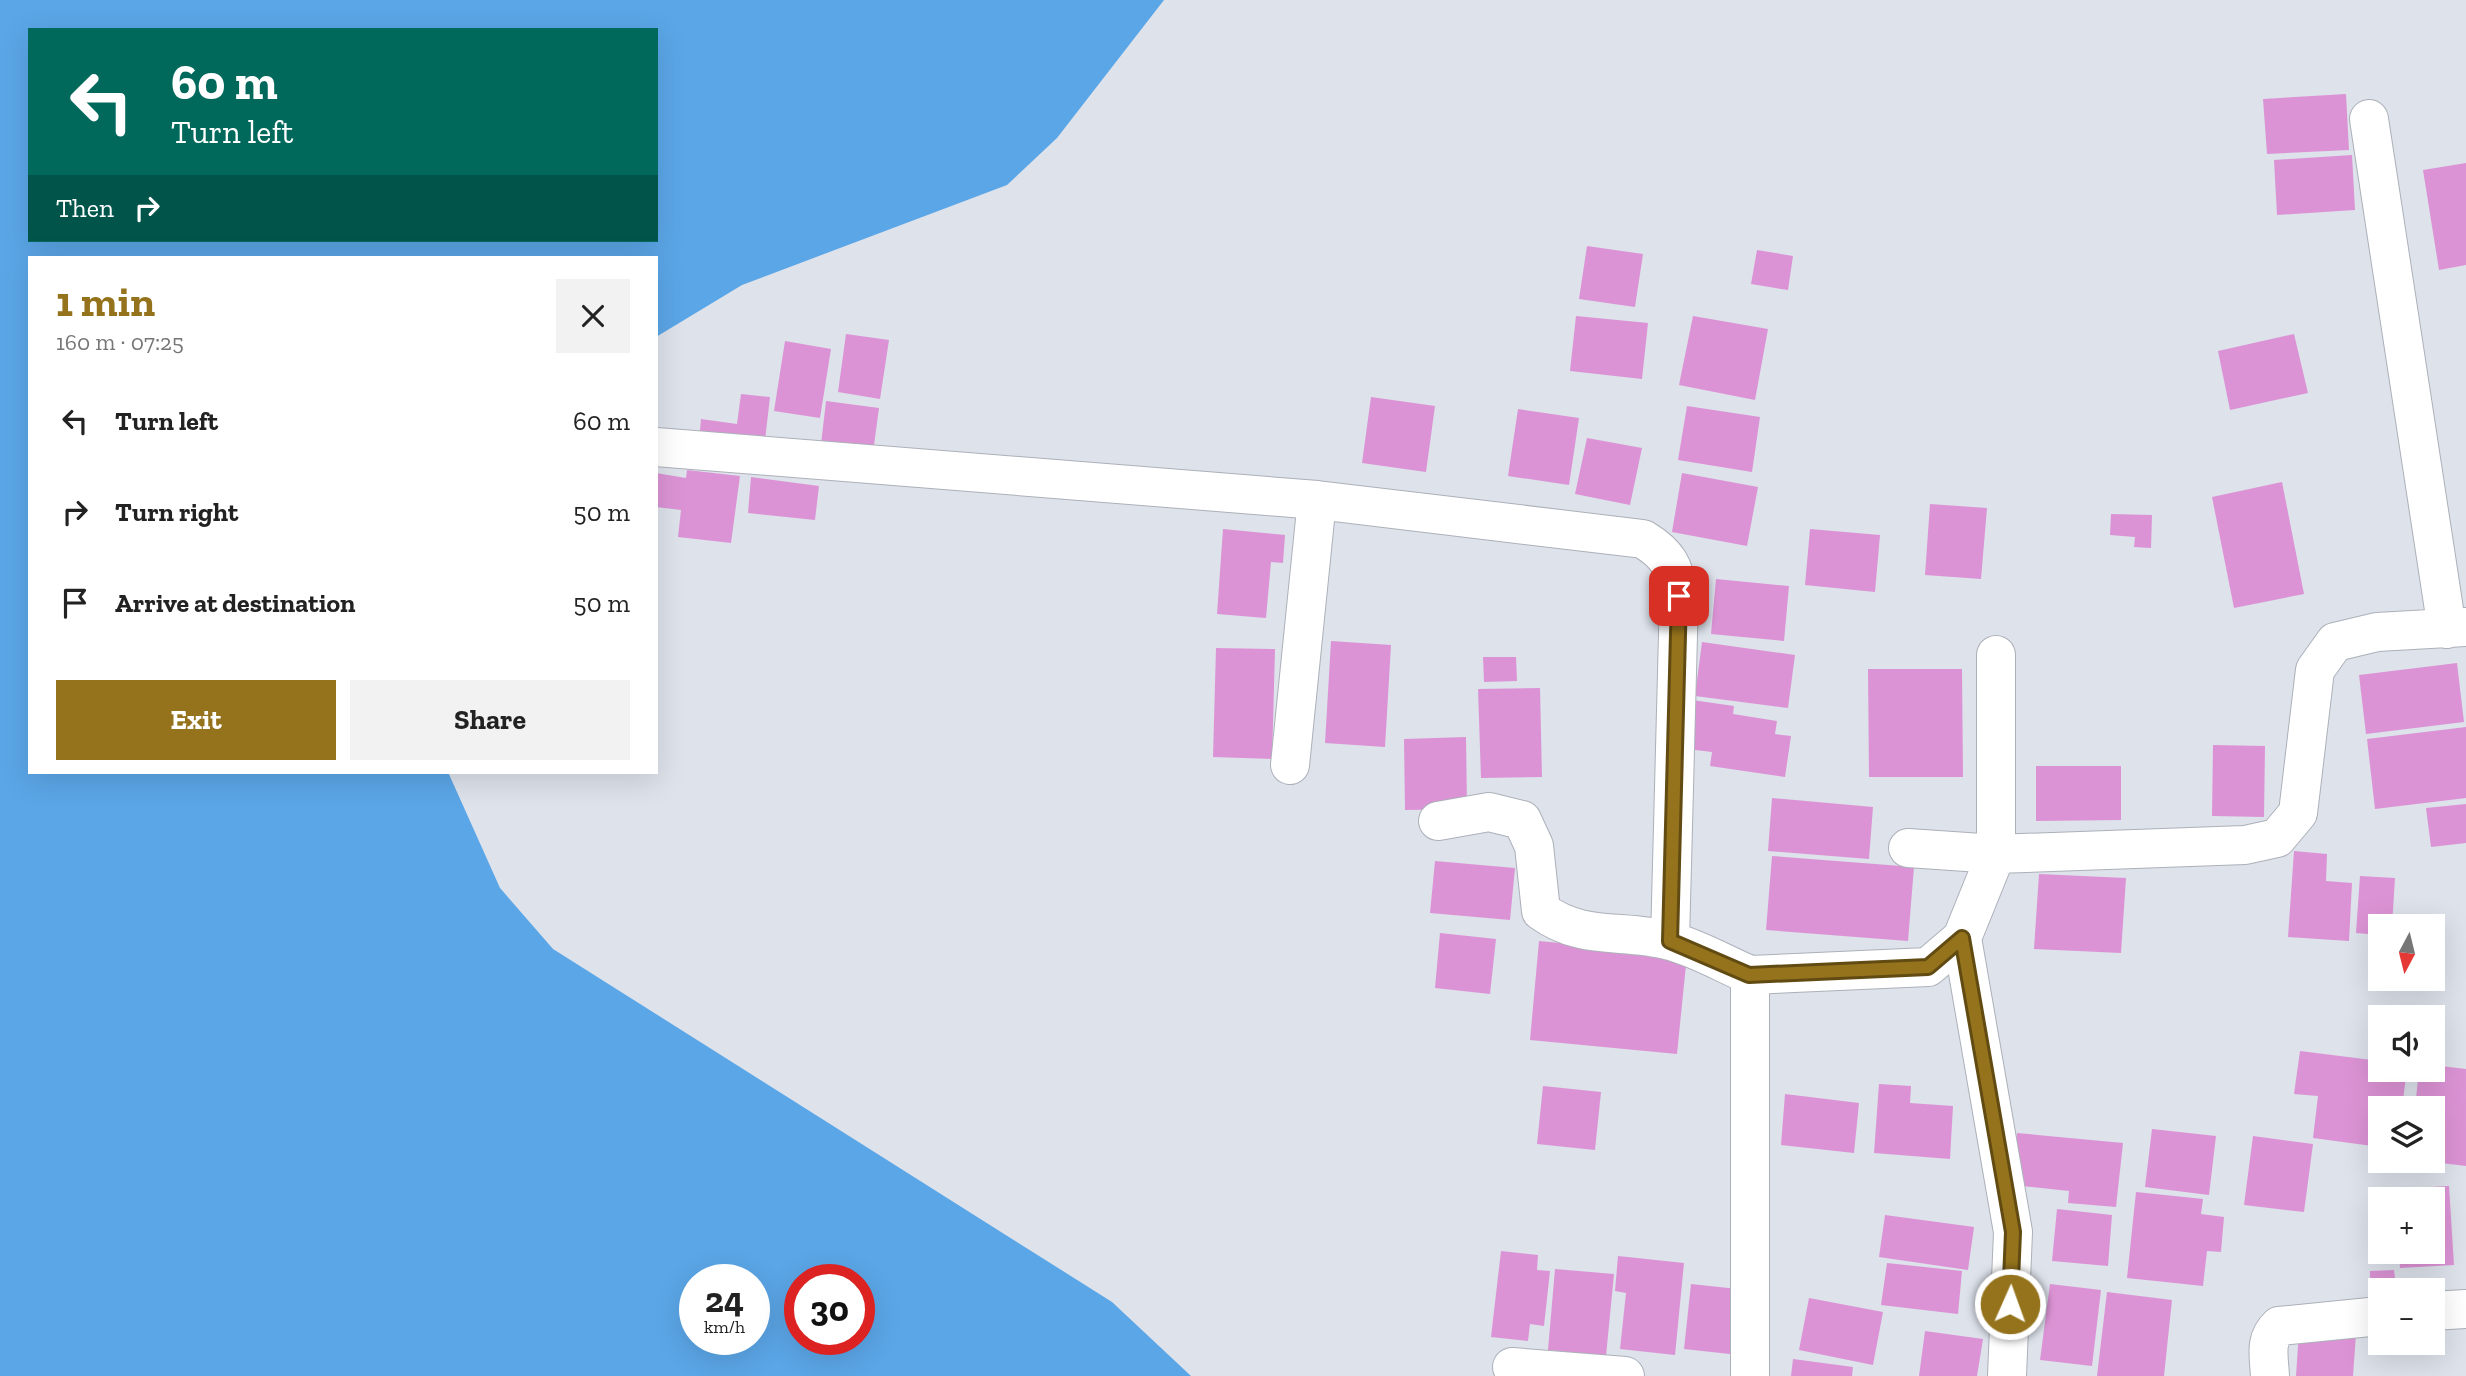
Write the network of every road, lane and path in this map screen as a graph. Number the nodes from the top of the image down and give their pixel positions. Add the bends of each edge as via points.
1 (2369, 118) dead end
2 (658, 447) edge
3 (1317, 500) junction
4 (2456, 628) edge
5 (1996, 655) dead end
6 (1290, 765) dead end
7 (1438, 821) dead end
8 (1908, 848) dead end
9 (1996, 854) junction
10 (1962, 938) junction
11 (1670, 941) junction
12 (1749, 975) junction
13 (2466, 1309) edge
14 (2445, 1310) edge
15 (2368, 1317) edge
16 (1512, 1367) dead end
17 (1625, 1376) edge
18 (1750, 1376) edge
19 (2007, 1376) edge
20 (2270, 1376) edge

1 - 4 street
2 - 3 street
3 - 6 street
3 - 11 street via 1643,539 1663,551 1675,568 1679,596
4 - 9 street via 2377,632 2335,642 2315,670 2298,813 2277,838 2245,845
5 - 9 street
7 - 11 street via 1489,812 1522,820 1534,846 1541,911 1560,925 1585,932
8 - 9 street
9 - 10 street
10 - 12 street via 1928,967
10 - 19 street via 2013,1232
11 - 12 street
12 - 18 street
13 - 14 street
15 - 20 street via 2279,1326 2270,1334
16 - 17 street

